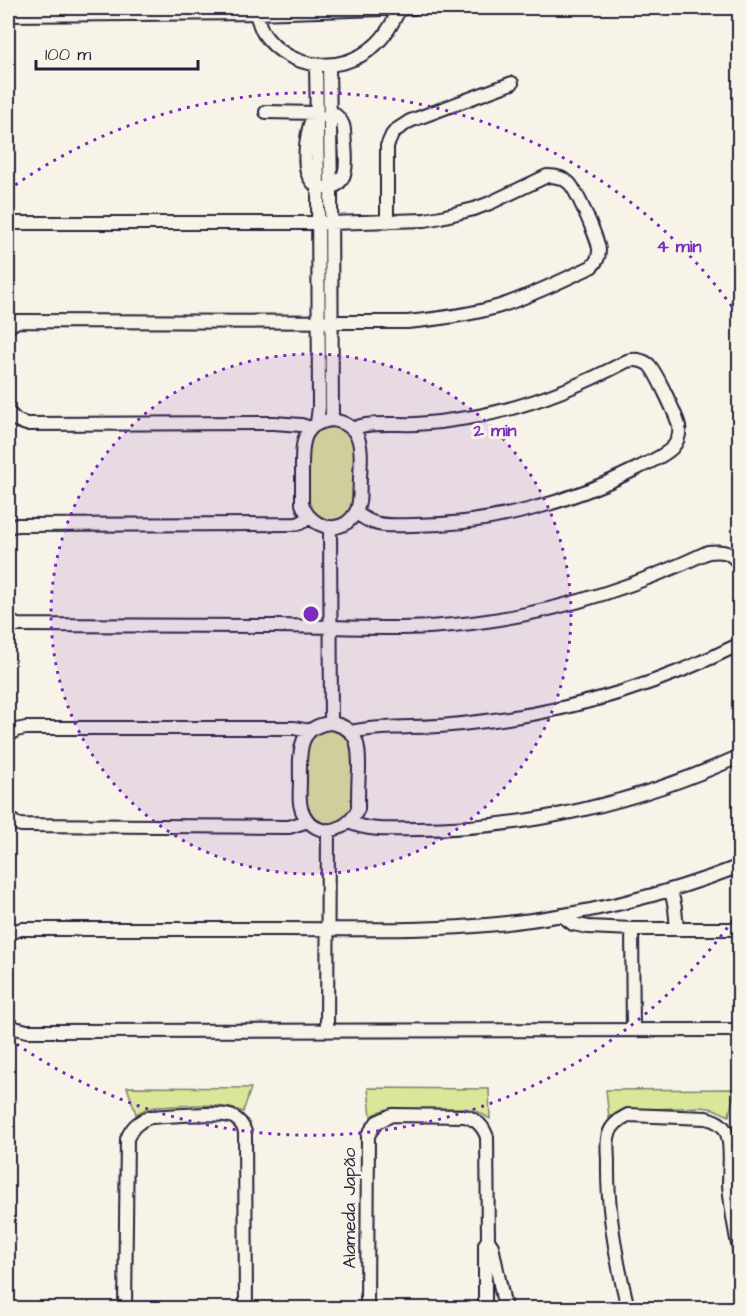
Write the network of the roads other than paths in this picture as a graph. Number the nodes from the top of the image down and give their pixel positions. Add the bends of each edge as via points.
1 (400, 8) edge
2 (414, 8) edge
3 (256, 12) junction
4 (8, 15) edge
5 (316, 65) junction
6 (329, 65) junction
7 (512, 83) dead end
8 (330, 111) junction
9 (266, 112) dead end
10 (316, 113) junction
11 (318, 188) junction
12 (331, 188) junction
13 (387, 222) junction
14 (14, 223) dead end
15 (317, 223) junction
16 (330, 223) junction
17 (318, 322) junction
18 (331, 322) junction
19 (8, 327) edge
20 (8, 412) edge
21 (332, 420) junction
22 (314, 426) junction
23 (353, 429) junction
24 (356, 513) junction
25 (309, 518) junction
26 (330, 527) junction
27 (8, 528) edge
28 (740, 567) edge
29 (8, 620) edge
30 (330, 626) junction
31 (740, 644) edge
32 (331, 723) junction
33 (310, 731) junction
34 (351, 732) junction
35 (8, 736) edge
36 (740, 756) edge
37 (8, 817) edge
38 (308, 821) junction
39 (350, 822) junction
40 (328, 830) junction
41 (740, 866) edge
42 (671, 890) junction
43 (561, 915) junction
44 (328, 929) junction
45 (632, 929) junction
46 (677, 929) junction
47 (740, 929) edge
48 (8, 935) edge
49 (8, 1023) edge
50 (633, 1030) junction
51 (740, 1030) edge
52 (327, 1031) junction
53 (488, 1240) junction
54 (740, 1254) edge
55 (125, 1308) edge
56 (246, 1308) edge
57 (367, 1308) edge
58 (485, 1308) edge
59 (505, 1308) edge
60 (628, 1308) edge

1 - 2 street
1 - 3 street
1 - 6 street via 375,46 349,61
3 - 4 street
3 - 5 street via 262,31 275,46 291,57
5 - 6 street
5 - 10 street
6 - 8 street
7 - 13 street via 405,123 396,130 387,146
8 - 10 street via 325,117
8 - 12 street
9 - 10 street
10 - 11 street
11 - 12 street
11 - 15 street
12 - 16 street
13 - 16 street
13 - 18 street via 457,214 553,176 572,186 600,251 591,267 500,306 407,322
14 - 15 street
15 - 16 street
15 - 17 street
16 - 18 street
17 - 18 street
17 - 19 street via 17,321
17 - 22 street
18 - 21 street
20 - 22 street via 26,424
21 - 22 street
21 - 23 street
22 - 25 street via 306,434 302,448 302,504
23 - 24 street via 361,450
23 - 24 street via 365,424 443,421 500,411 562,392 632,360 642,361 653,369 679,427 671,450 649,463 529,510 418,525 373,523
24 - 26 street via 345,524
25 - 26 street
25 - 27 street via 296,524
26 - 30 street
28 - 30 street via 729,554 708,552 619,589 525,615 429,627
29 - 30 street via 17,625
30 - 32 street
31 - 34 street via 639,686 547,711 480,722
32 - 33 street
32 - 34 street
33 - 35 street via 26,728
33 - 38 street via 300,751 300,807
34 - 39 street via 359,753 358,809
36 - 39 street via 641,793 537,818 425,829 365,827
37 - 38 street via 15,823 33,826 289,827
38 - 40 street
39 - 40 street
40 - 44 street
41 - 42 street
42 - 43 street
42 - 46 street
43 - 44 street via 452,928
43 - 45 street via 573,924 588,927
44 - 48 street via 21,929
44 - 52 street
45 - 46 street
45 - 50 street
46 - 47 street
49 - 52 street via 27,1031
50 - 51 street
50 - 52 street
53 - 57 street, Alameda Japão via 487,1137 483,1128 465,1116 387,1116 368,1135
53 - 58 street
53 - 59 street
54 - 60 street via 731,1206 729,1141 725,1129 706,1118 623,1117 609,1134 608,1169 613,1235
55 - 56 street via 127,1139 136,1125 150,1117 193,1115 233,1117 245,1132

